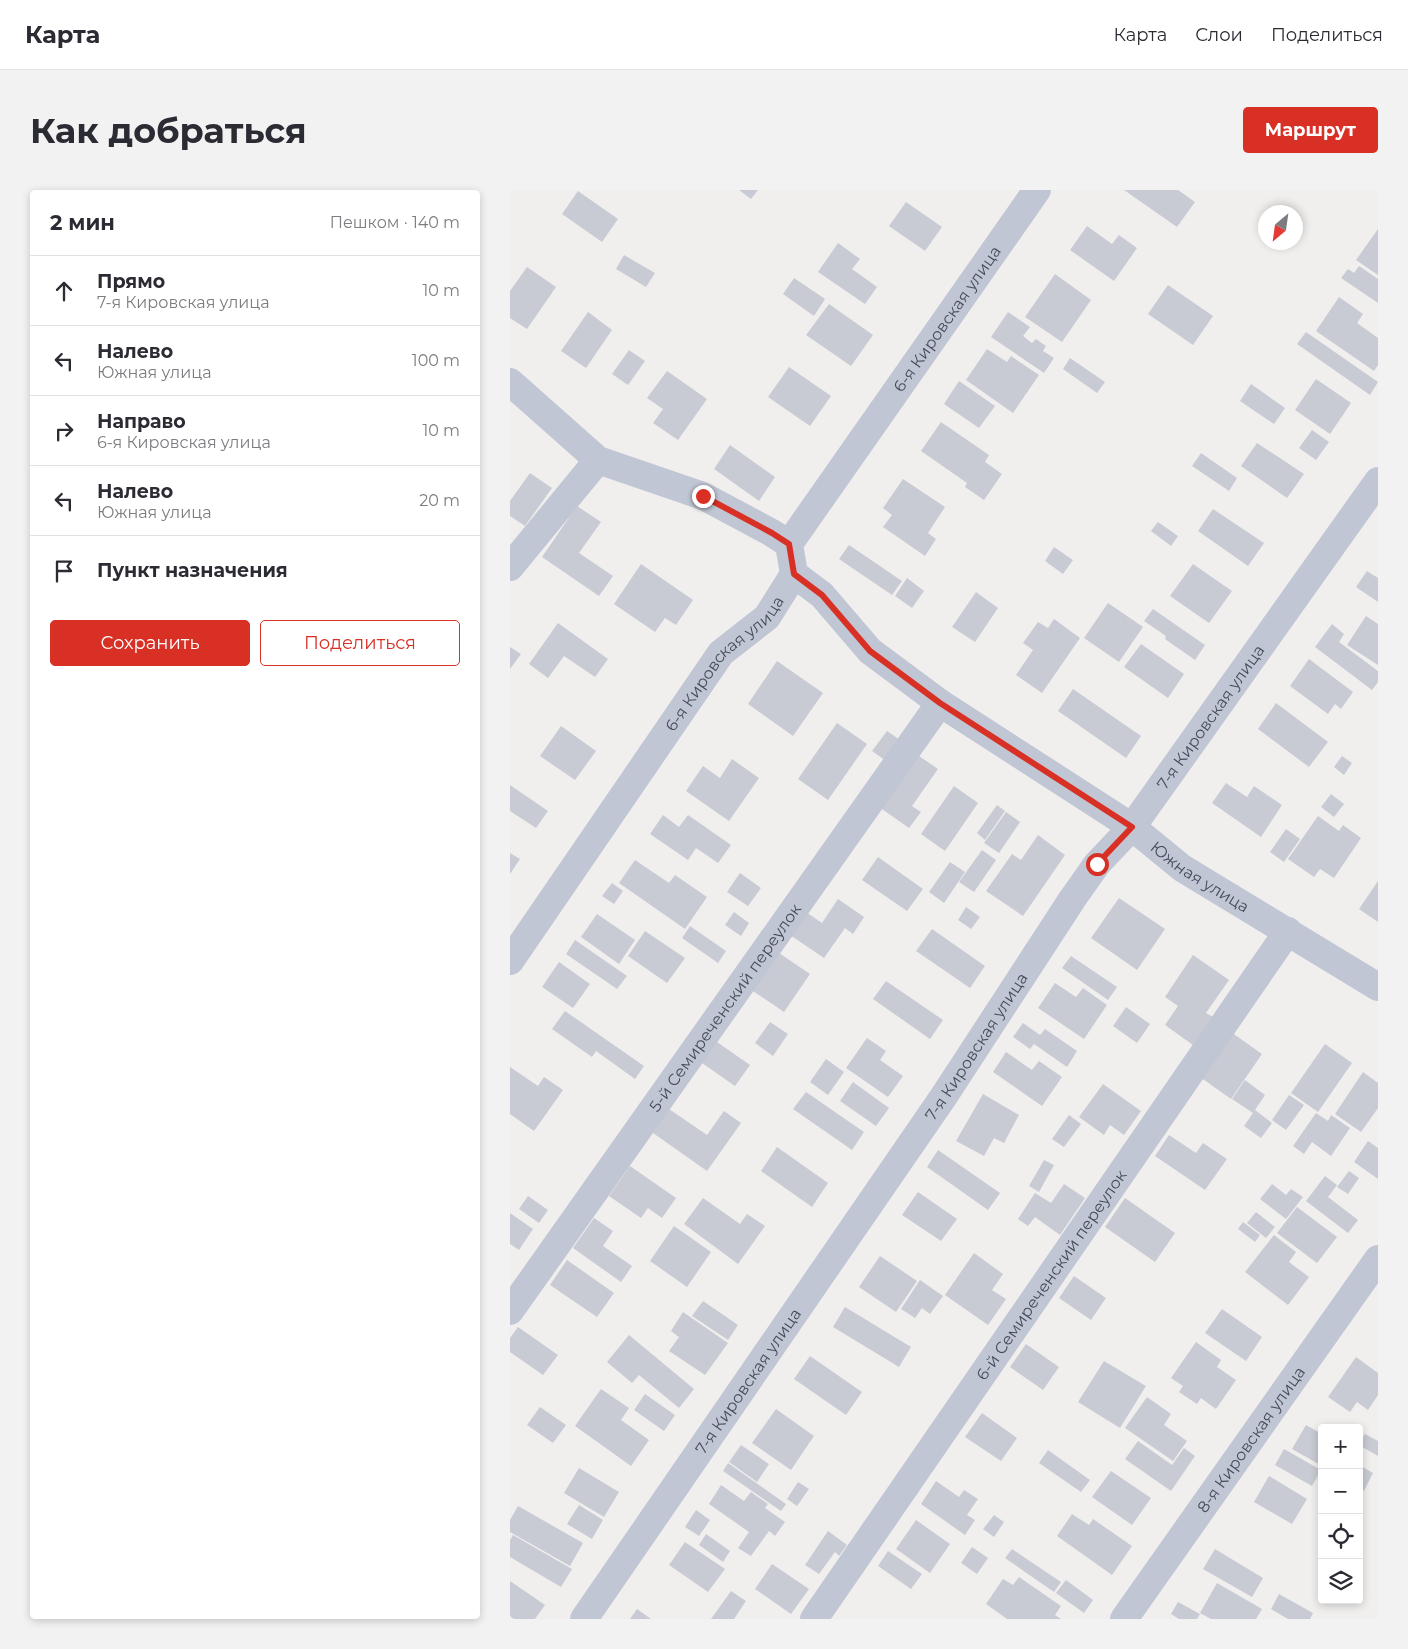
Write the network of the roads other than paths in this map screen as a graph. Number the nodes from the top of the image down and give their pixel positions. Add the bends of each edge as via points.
1 (1037, 190) edge
2 (510, 382) edge
3 (598, 460) junction
4 (1378, 481) edge
5 (789, 544) junction
6 (510, 567) edge
7 (794, 574) junction
8 (940, 703) junction
9 (1132, 827) junction
10 (1288, 931) junction
11 (510, 961) edge
12 (1378, 987) edge
13 (1378, 1259) edge
14 (510, 1311) edge
15 (584, 1619) edge
16 (814, 1619) edge
17 (1124, 1619) edge

1 - 5 street, 6-я Кировская улица
2 - 3 street
3 - 5 street via 703,496
3 - 6 street
4 - 9 street, 7-я Кировская улица
5 - 7 street
7 - 8 street, Южная улица via 822,595 870,651
7 - 11 street, 6-я Кировская улица via 767,617 721,653
8 - 9 street, Южная улица
8 - 14 street, 5-й Семиреченский переулок
9 - 10 street, Южная улица via 1182,868
9 - 15 street, 7-я Кировская улица via 1097,864 1073,898 944,1096
10 - 12 street, Южная улица
10 - 16 street, 6-й Семиреченский переулок
13 - 17 street, 8-я Кировская улица

